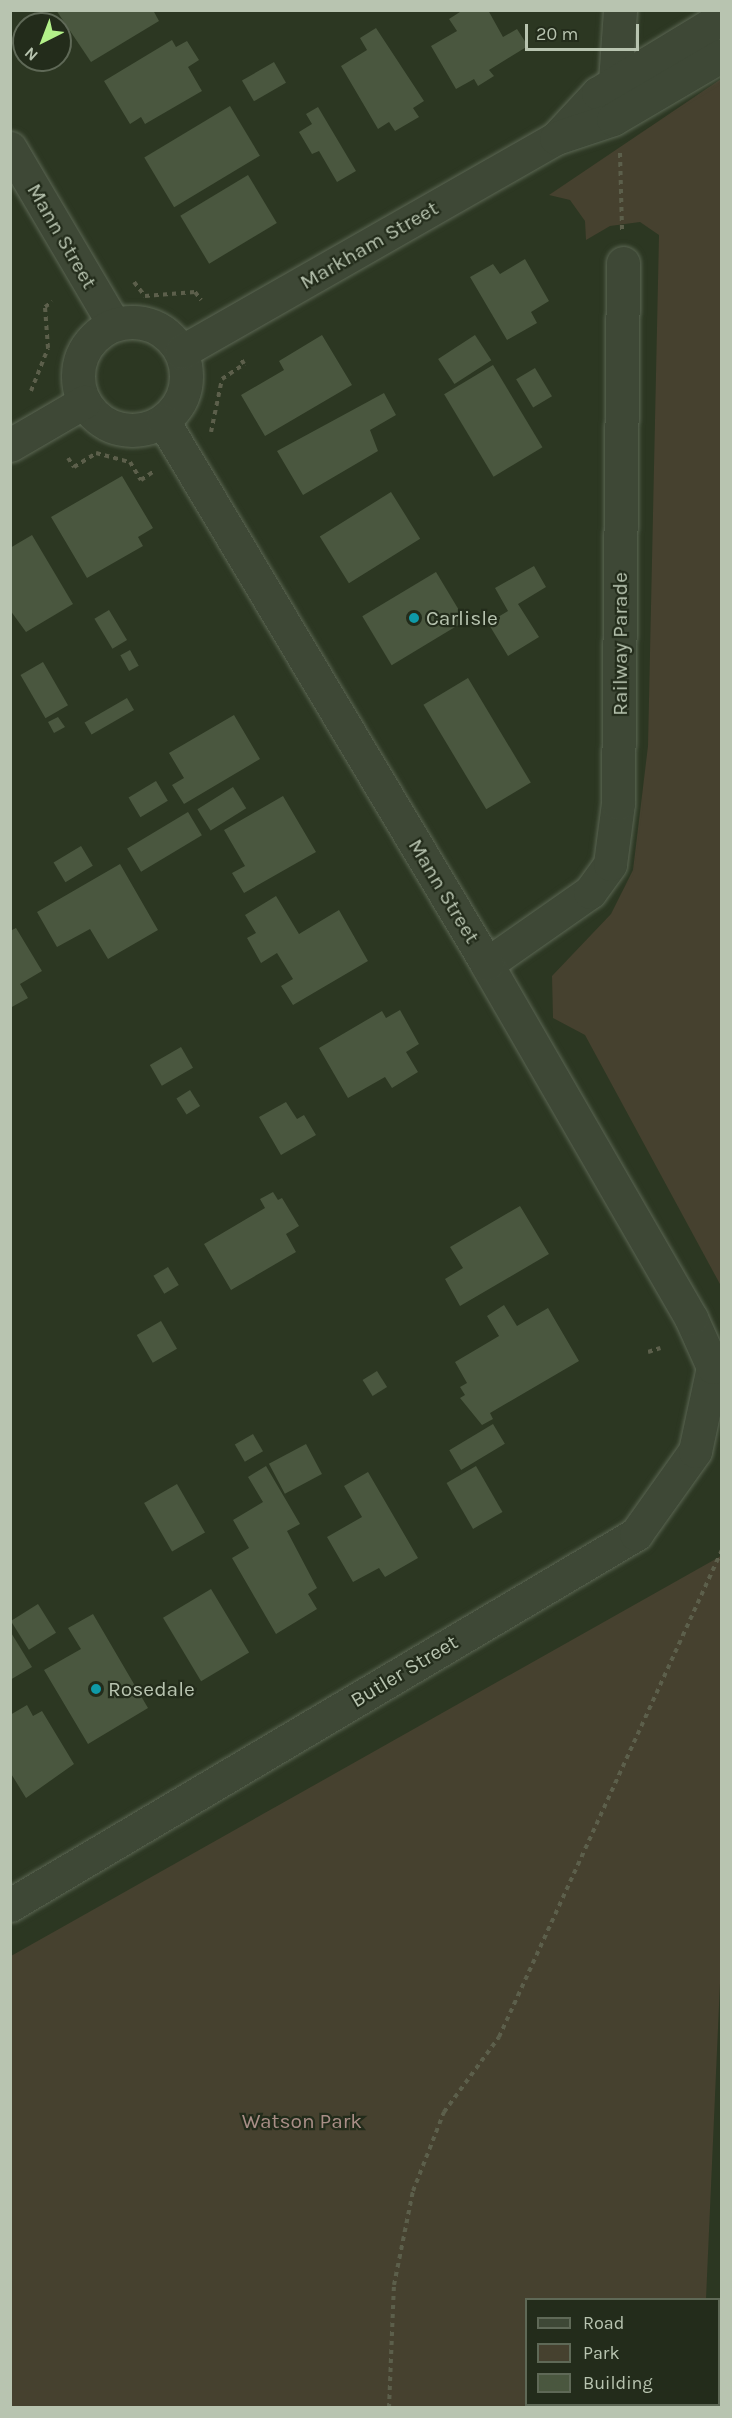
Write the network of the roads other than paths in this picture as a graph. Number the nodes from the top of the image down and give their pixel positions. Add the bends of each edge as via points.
1 (620, 10) edge
2 (722, 18) edge
3 (722, 55) edge
4 (615, 82) junction
5 (556, 138) junction
6 (10, 148) edge
7 (623, 263) dead end
8 (113, 323) junction
9 (181, 352) junction
10 (84, 402) junction
11 (163, 421) junction
12 (10, 445) edge
13 (487, 964) junction
14 (713, 1367) joint
15 (10, 1905) edge

1 - 4 street
2 - 4 street, Markham Street
3 - 5 street, Markham Street via 613,119
4 - 5 street, Markham Street via 597,93
5 - 9 street, Markham Street
6 - 8 street, Mann Street
7 - 13 street, Railway Parade via 618,803 610,864 590,892
8 - 9 street via 154,326
8 - 10 street via 93,336 83,351 77,368
9 - 11 street via 186,378 183,395
10 - 11 street via 95,416 119,428 147,428
10 - 12 street
11 - 13 street, Mann Street
13 - 14 street, Mann Street via 682,1301
14 - 15 street, Butler Street via 695,1451 636,1534

